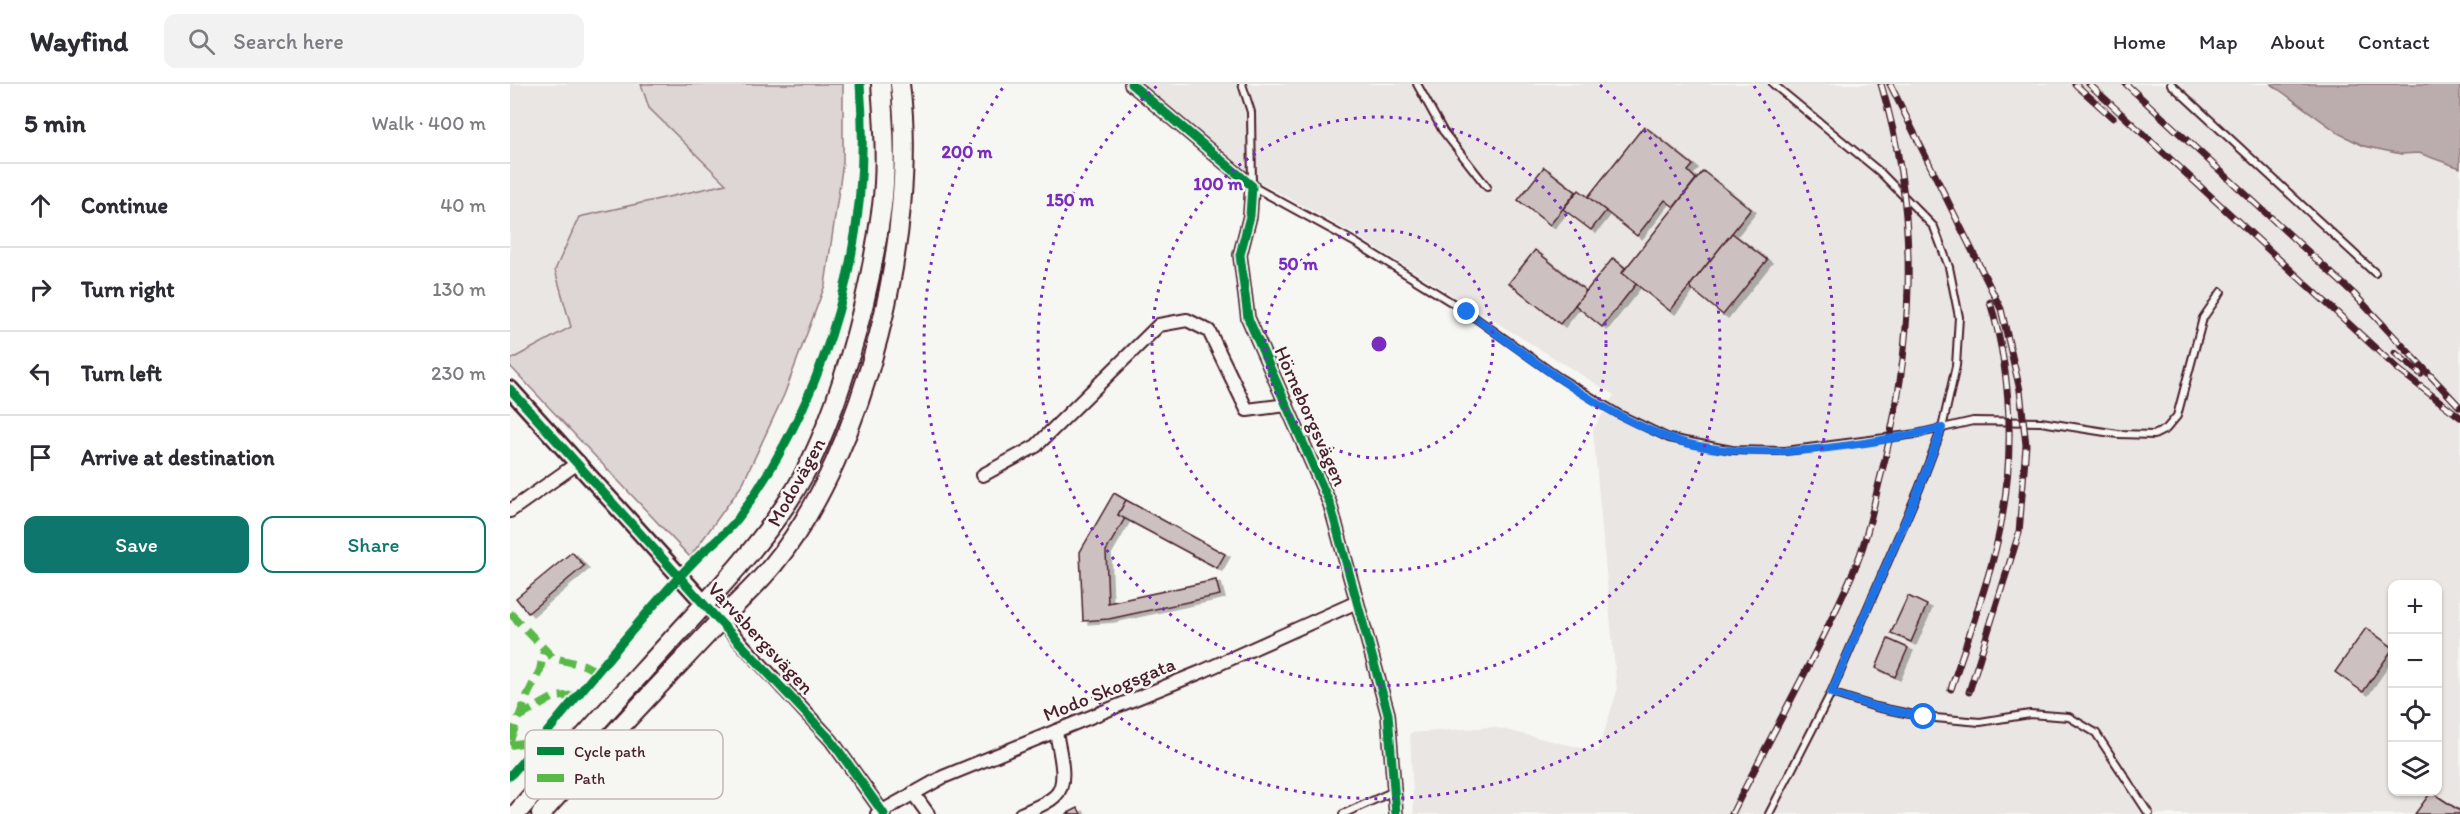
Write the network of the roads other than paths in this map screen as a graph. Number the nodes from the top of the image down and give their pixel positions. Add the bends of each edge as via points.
1 (881, 84) edge
2 (900, 84) edge
3 (1131, 84) edge
4 (1242, 84) edge
5 (1417, 84) edge
6 (1773, 84) edge
7 (2170, 84) edge
8 (1252, 186) junction
9 (1487, 187) dead end
10 (2374, 273) dead end
11 (2221, 292) dead end
12 (510, 389) edge
13 (1287, 405) junction
14 (1942, 428) junction
15 (579, 462) junction
16 (983, 475) dead end
17 (510, 511) edge
18 (1357, 602) junction
19 (705, 604) junction
20 (719, 621) junction
21 (1831, 693) junction
22 (592, 730) edge
23 (619, 730) edge
24 (1056, 731) junction
25 (1394, 790) junction
26 (913, 793) junction
27 (530, 799) edge
28 (556, 799) edge
29 (881, 813) edge
30 (516, 814) edge
31 (542, 814) edge
32 (928, 814) edge
33 (1021, 814) edge
34 (1342, 814) edge
35 (1396, 814) edge
36 (1769, 814) edge
37 (2149, 814) edge

1 - 19 main road, Modovägen via 885,148 882,205 857,329 842,379 817,447 789,501 754,550
2 - 20 main road, Modovägen via 901,212 880,335 866,385 837,457 808,513 774,564
3 - 8 street
4 - 8 lane via 1251,112
5 - 9 lane via 1443,131
6 - 14 lane via 1880,172 1934,227 1949,267 1959,317 1956,366
7 - 10 lane
8 - 13 street, Hörneborgsvägen via 1250,216 1240,255 1248,318
8 - 14 lane via 1376,256 1619,414 1669,438 1732,450 1785,451
11 - 14 lane via 2203,318 2177,416 2166,429 2154,435 2118,434 2041,422 1973,421
12 - 15 street, Varvsbergsvägen
13 - 16 street via 1247,410 1209,331 1187,320 1159,325 1036,446
13 - 18 street, Hörneborgsvägen via 1330,504
14 - 21 lane
15 - 17 street
15 - 19 street, Varvsbergsvägen
18 - 24 street, Modo Skogsgata
18 - 25 street, Hörneborgsvägen via 1388,714
19 - 20 street, Varvsbergsvägen
19 - 22 main road, Modovägen
20 - 23 main road, Modovägen
20 - 29 street, Varvsbergsvägen via 831,740
21 - 36 lane
21 - 37 lane via 1924,717 1980,722 2030,714 2069,717 2096,733
24 - 26 street, Modo Skogsgata
24 - 33 street via 1060,790 1055,797
25 - 34 lane
25 - 35 street, Hörneborgsvägen
26 - 29 street, Modo Skogsgata
26 - 32 street
27 - 30 main road, Modovägen
28 - 31 main road, Modovägen

